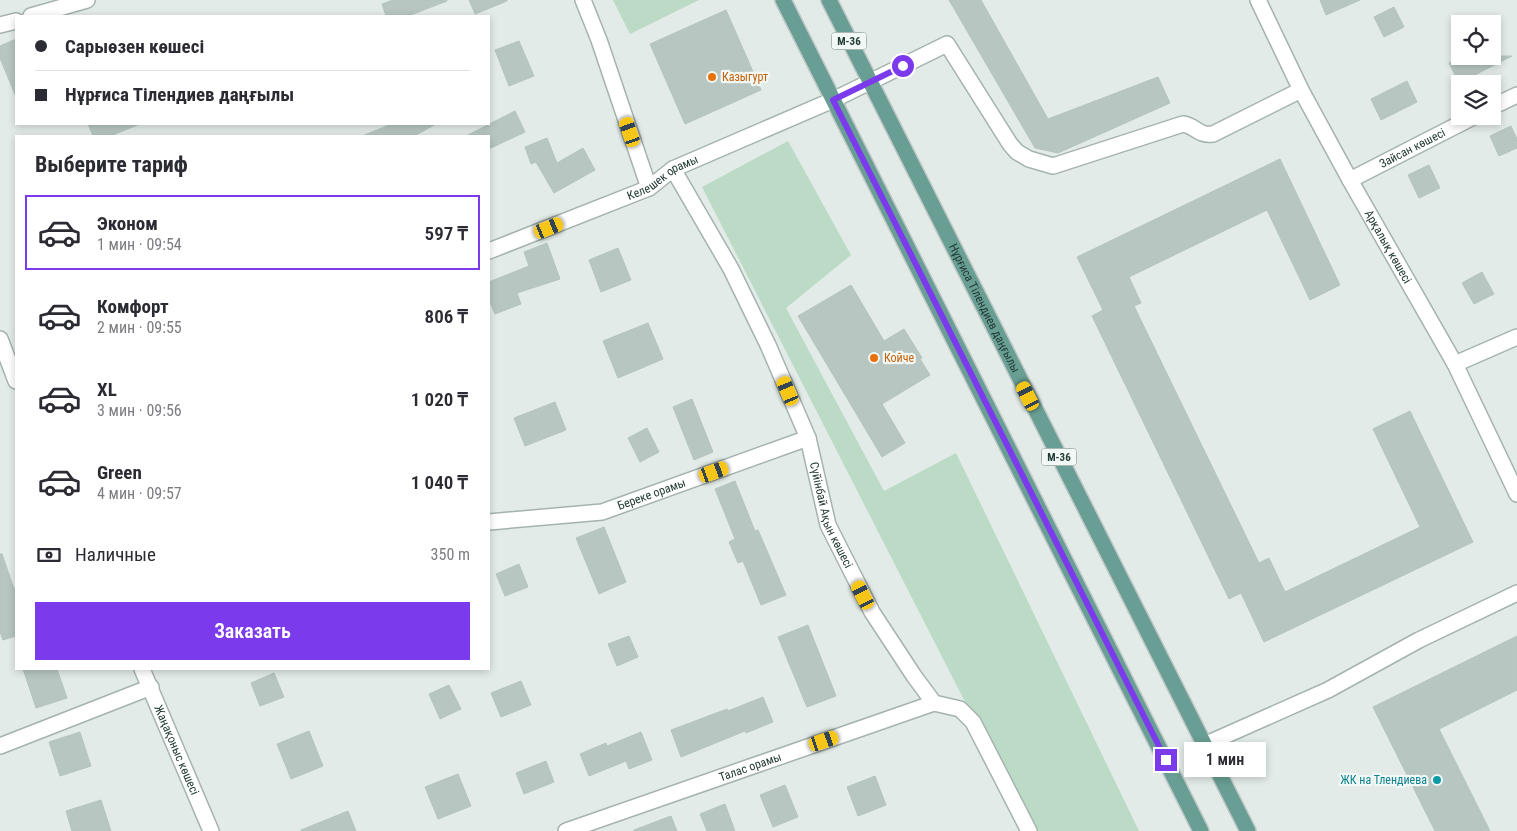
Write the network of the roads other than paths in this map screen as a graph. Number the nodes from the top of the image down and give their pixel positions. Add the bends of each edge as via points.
1 (87, 0) edge
2 (583, 0) edge
3 (783, 0) edge
4 (829, 0) edge
5 (1258, 0) edge
6 (34, 15) edge
7 (15, 20) edge
8 (0, 25) edge
9 (869, 82) junction
10 (1301, 90) junction
11 (1517, 95) edge
12 (833, 100) junction
13 (1501, 103) edge
14 (1457, 125) edge
15 (673, 169) junction
16 (1350, 180) junction
17 (649, 188) junction
18 (490, 251) edge
19 (1517, 337) edge
20 (0, 339) edge
21 (1455, 364) junction
22 (15, 378) edge
23 (808, 438) junction
24 (1517, 494) edge
25 (490, 522) edge
26 (1517, 592) edge
27 (142, 670) edge
28 (151, 687) junction
29 (934, 703) junction
30 (1204, 745) junction
31 (0, 746) edge
32 (211, 831) edge
33 (566, 831) edge
34 (1029, 831) edge
35 (1202, 831) edge
36 (1248, 831) edge

1 - 6 street
2 - 17 street
3 - 12 main road
4 - 9 main road, Нұрғиса Тілендиев даңғылы / M-36
5 - 10 street, Арқалық көшесі
7 - 8 street
9 - 10 street, Келешек орамы via 946,44 1017,152 1053,166 1183,124 1200,134 1213,134
9 - 12 street, Келешек орамы
9 - 30 main road, Нұрғиса Тілендиев даңғылы / M-36
10 - 16 street, Арқалық көшесі
11 - 13 street
12 - 15 street, Келешек орамы
12 - 35 main road
14 - 16 street, Зайсан көшесі
15 - 17 street, Келешек орамы
15 - 23 street, Сүйінбай Ақын көшесі via 735,277
16 - 21 street, Арқалық көшесі
17 - 18 street, Келешек орамы
19 - 21 street
20 - 22 street
21 - 24 street, Арқалық көшесі
23 - 25 street, Береке орамы via 602,512
23 - 29 street, Сүйінбай Ақын көшесі via 828,525 872,612
26 - 30 street via 1328,690
27 - 28 street, Жаңақоныс көшесі
28 - 31 street
28 - 32 street, Жаңақоныс көшесі
29 - 33 street, Талас орамы
29 - 34 street via 960,709 973,722
30 - 36 main road, Нұрғиса Тілендиев даңғылы / M-36

